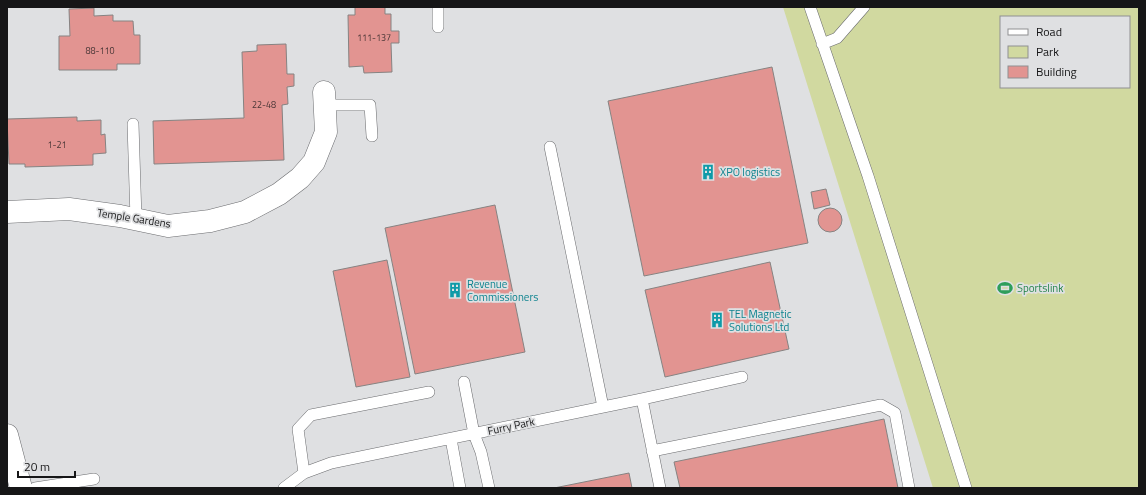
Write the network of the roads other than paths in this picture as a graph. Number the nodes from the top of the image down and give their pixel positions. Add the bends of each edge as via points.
1 (438, 7) edge
2 (810, 7) edge
3 (864, 7) edge
4 (438, 27) dead end
5 (822, 44) junction
6 (324, 98) joint
7 (133, 124) dead end
8 (372, 136) dead end
9 (550, 147) dead end
10 (7, 212) edge
11 (136, 219) junction
12 (742, 377) dead end
13 (464, 382) dead end
14 (429, 392) dead end
15 (642, 399) junction
16 (603, 407) junction
17 (474, 434) junction
18 (7, 435) edge
19 (450, 439) junction
20 (652, 451) junction
21 (304, 473) junction
22 (94, 479) dead end
23 (21, 488) edge
24 (35, 488) edge
25 (284, 488) edge
26 (460, 488) edge
27 (489, 488) edge
28 (660, 488) edge
29 (910, 488) edge
30 (966, 488) edge

1 - 4 lane
2 - 5 lane
3 - 5 lane via 837,38
5 - 30 lane via 868,176
6 - 8 lane via 370,105
6 - 11 street, Temple Gardens via 326,132 314,162 300,178 279,194 245,212 210,221 168,226
7 - 11 lane
9 - 16 lane
10 - 11 street, Temple Gardens via 69,209
12 - 15 lane, Furry Park
13 - 17 lane
14 - 21 lane via 311,415 298,429
15 - 16 lane, Furry Park
15 - 20 lane
16 - 17 lane, Furry Park
17 - 19 lane, Furry Park
17 - 27 lane
18 - 23 street
19 - 21 lane, Furry Park via 331,463
19 - 26 lane
20 - 28 lane
20 - 29 lane via 881,405 895,413
21 - 25 lane, Furry Park
22 - 24 lane

